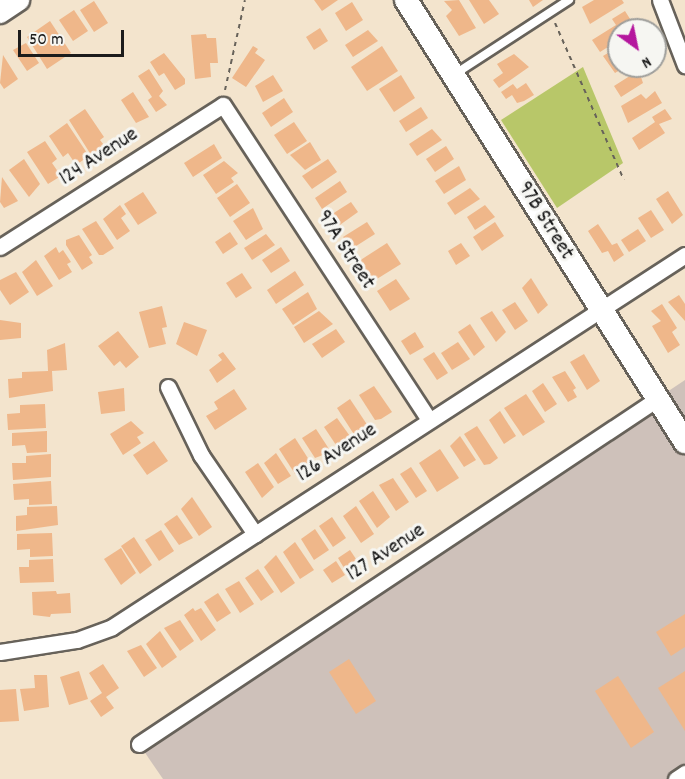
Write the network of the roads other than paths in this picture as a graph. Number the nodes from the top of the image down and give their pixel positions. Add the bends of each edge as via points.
1 (18, 0) edge
2 (406, 0) edge
3 (569, 0) edge
4 (660, 0) edge
5 (0, 12) edge
6 (685, 65) edge
7 (452, 76) junction
8 (223, 105) joint
9 (0, 247) edge
10 (685, 255) edge
11 (600, 310) junction
12 (168, 387) dead end
13 (657, 399) junction
14 (429, 420) junction
15 (685, 442) edge
16 (255, 534) junction
17 (0, 652) edge
18 (139, 744) dead end
19 (685, 773) edge
20 (676, 779) edge

1 - 5 street
2 - 7 street, 97B Street
3 - 7 lane
4 - 6 street
7 - 11 street, 97B Street
8 - 9 street, 124 Avenue
8 - 14 street, 97A Street
10 - 11 street, 126 Avenue
11 - 13 street, 97B Street
11 - 14 street, 126 Avenue
12 - 16 street via 201,454
13 - 15 street, 97B Street
13 - 18 street, 127 Avenue
14 - 16 street, 126 Avenue
16 - 17 street, 126 Avenue via 112,627 77,640
19 - 20 street

